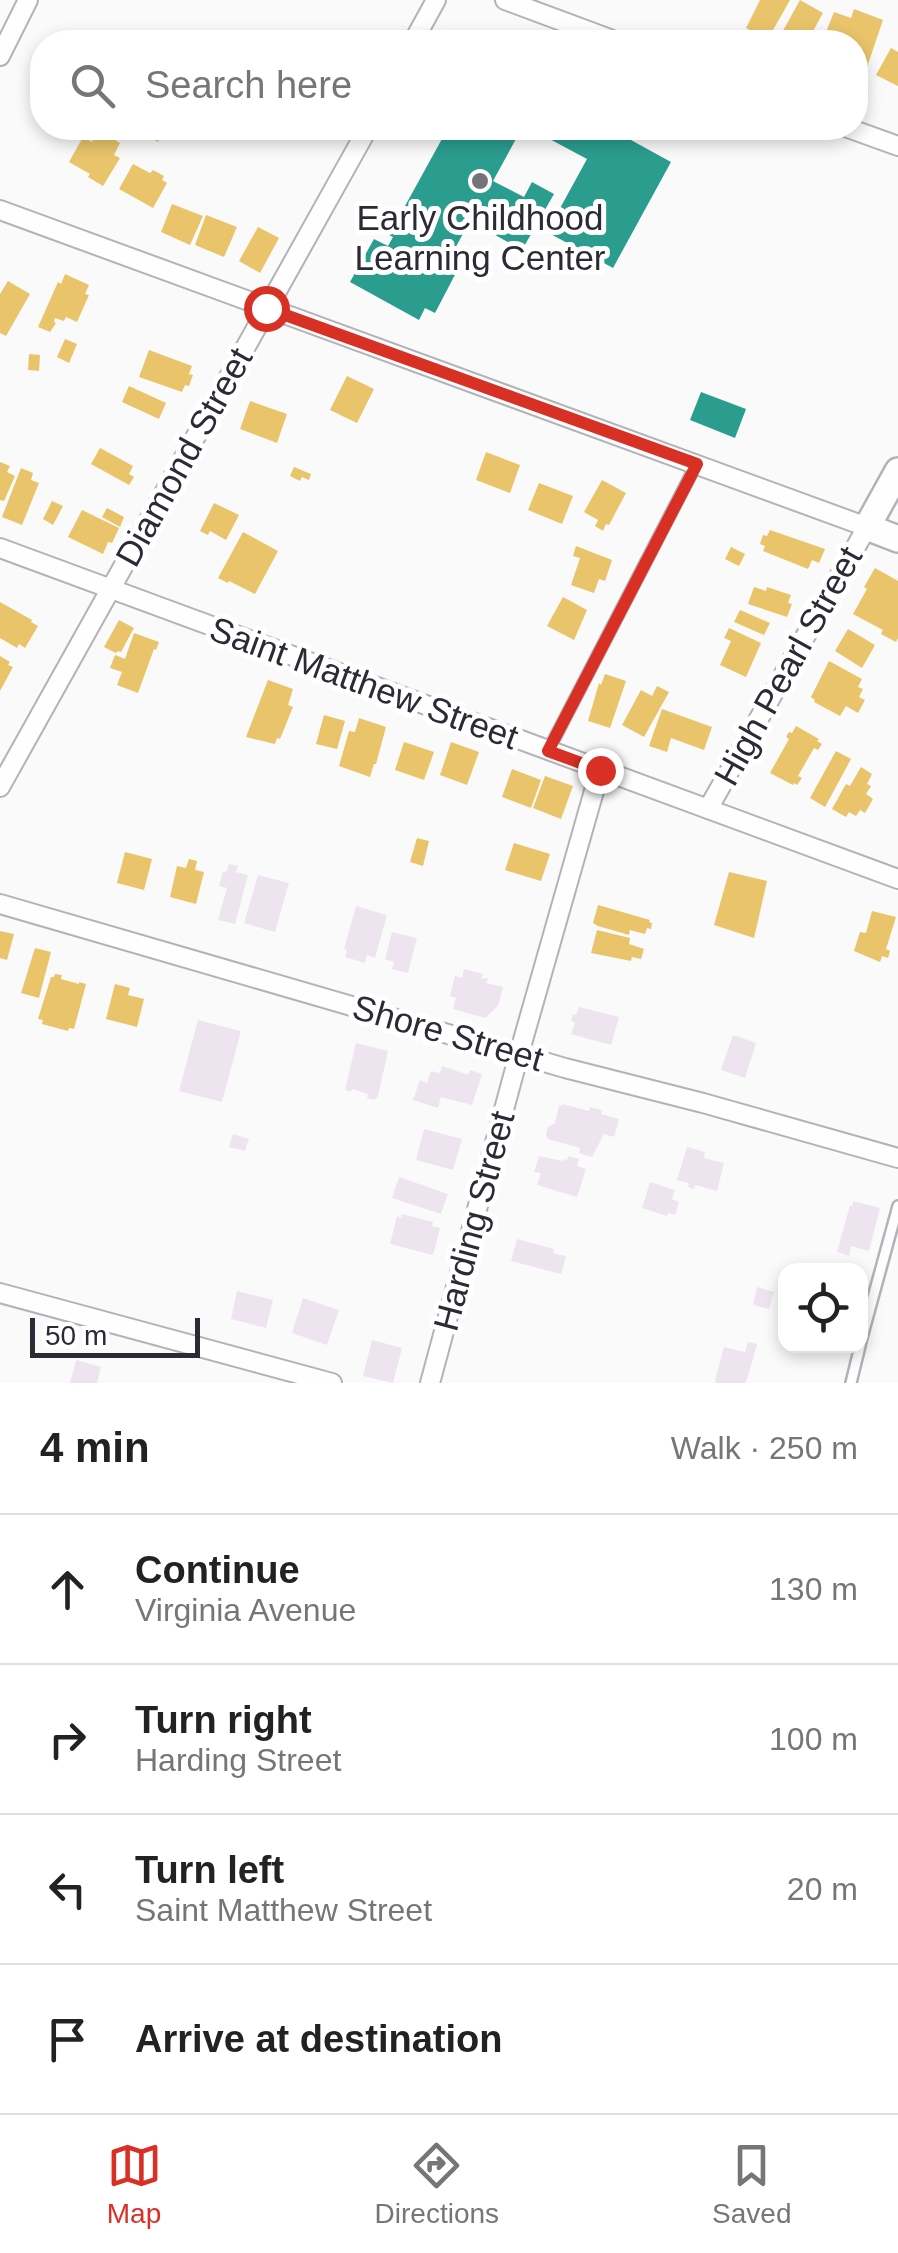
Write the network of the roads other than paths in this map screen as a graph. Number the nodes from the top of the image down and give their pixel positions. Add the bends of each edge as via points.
1 (28, 0) edge
2 (436, 0) edge
3 (505, 0) edge
4 (420, 30) edge
5 (586, 30) edge
6 (0, 56) edge
7 (868, 135) edge
8 (361, 140) edge
9 (898, 146) edge
10 (0, 210) edge
11 (266, 308) junction
12 (697, 464) junction
13 (898, 471) edge
14 (867, 527) junction
15 (898, 539) edge
16 (0, 548) edge
17 (111, 590) junction
18 (548, 751) junction
19 (600, 770) junction
20 (0, 787) edge
21 (708, 809) junction
22 (898, 879) edge
23 (0, 904) edge
24 (519, 1054) junction
25 (898, 1158) edge
26 (898, 1206) edge
27 (0, 1293) edge
28 (868, 1316) edge
29 (858, 1353) edge
30 (307, 1380) edge
31 (332, 1383) edge
32 (430, 1383) edge
33 (851, 1383) edge

1 - 6 street
2 - 4 street
3 - 5 street
7 - 9 street
8 - 11 street, Diamond Street
10 - 11 street
11 - 12 street
11 - 17 street, Diamond Street
12 - 14 street
12 - 18 lane
13 - 14 street, High Pearl Street
14 - 15 street
14 - 21 street, High Pearl Street
16 - 17 street, Saint Matthew Street
17 - 18 street, Saint Matthew Street
17 - 20 street, Diamond Street
18 - 19 street, Saint Matthew Street
19 - 21 street, Saint Matthew Street
19 - 24 street, Harding Street
21 - 22 street, Saint Matthew Street
23 - 24 street, Shore Street
24 - 25 street, Shore Street
24 - 32 street, Harding Street
26 - 28 lane
27 - 30 street
29 - 33 lane
30 - 31 street

